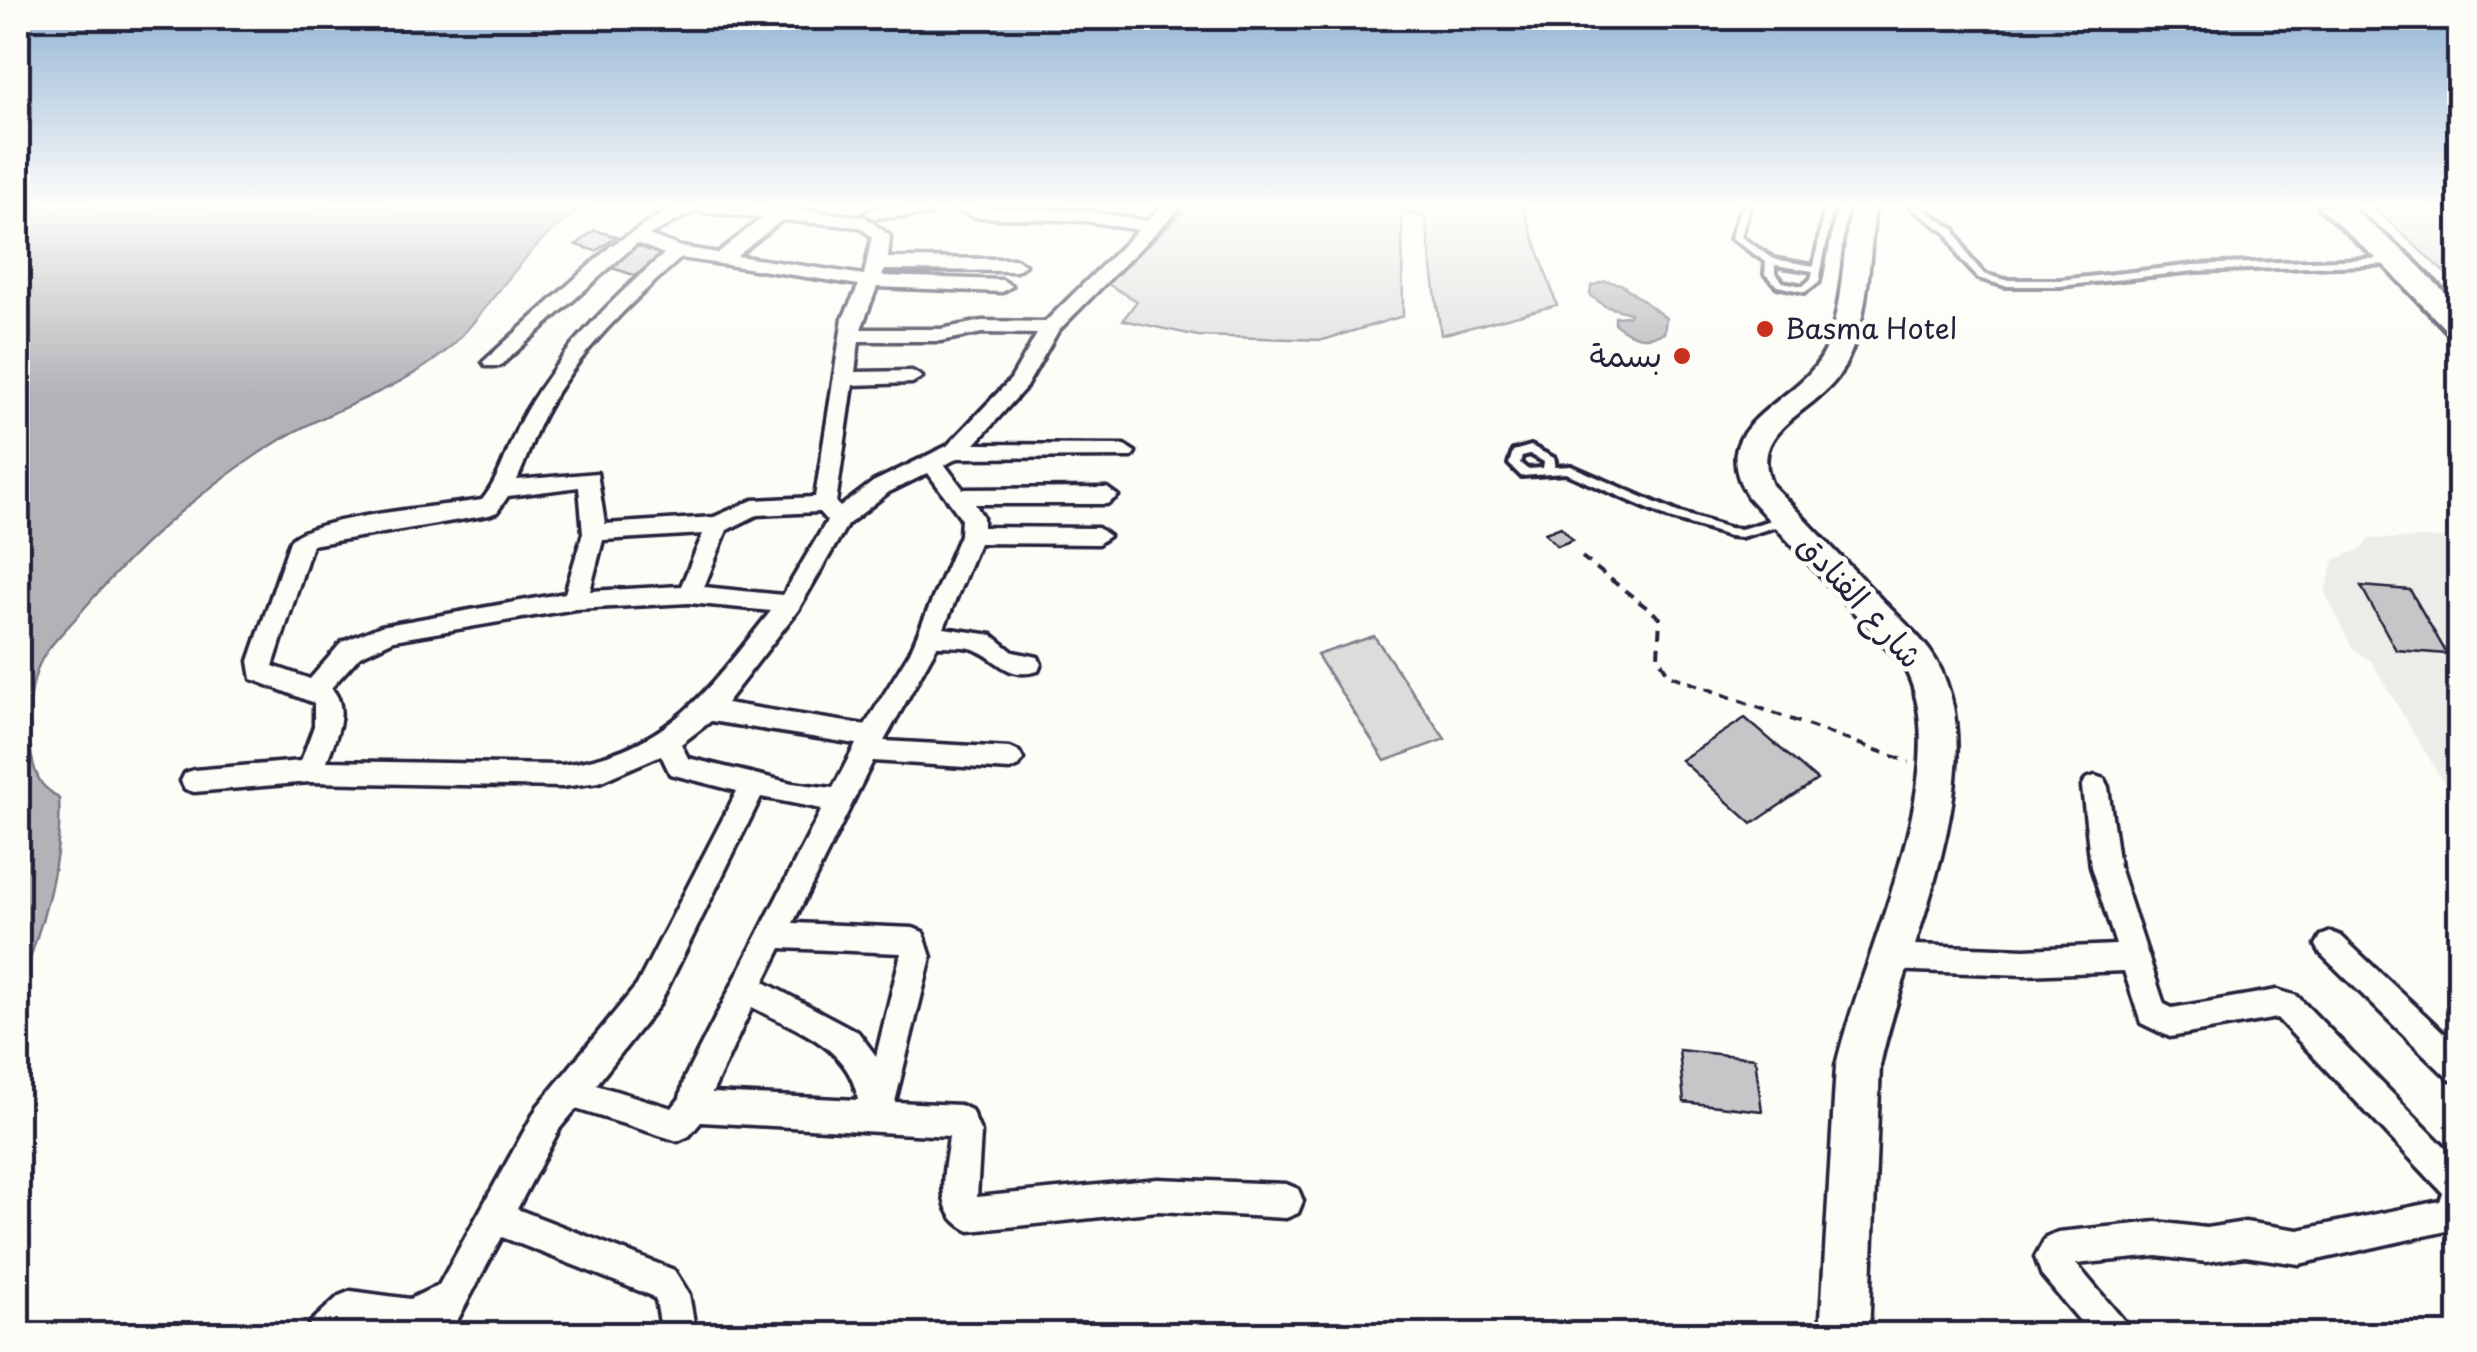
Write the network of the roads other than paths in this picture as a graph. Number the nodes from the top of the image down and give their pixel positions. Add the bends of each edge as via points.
1 (594, 270) edge
2 (657, 270) edge
3 (849, 270) edge
4 (912, 270) edge
5 (1107, 270) edge
6 (1770, 270) edge
7 (1817, 270) edge
8 (1854, 270) edge
9 (1976, 270) edge
10 (2175, 270) edge
11 (2406, 270) edge
12 (2429, 270) edge
13 (873, 272) junction
14 (1002, 286) dead end
15 (2460, 301) edge
16 (2460, 326) edge
17 (1050, 328) junction
18 (852, 335) junction
19 (494, 362) dead end
20 (912, 377) dead end
21 (845, 379) junction
22 (1124, 452) dead end
23 (944, 457) junction
24 (1547, 471) dead end
25 (500, 490) junction
26 (1106, 496) dead end
27 (960, 497) junction
28 (832, 512) junction
29 (1787, 519) junction
30 (718, 525) junction
31 (594, 533) junction
32 (971, 535) junction
33 (1098, 536) dead end
34 (689, 594) junction
35 (574, 600) junction
36 (790, 604) junction
37 (929, 636) junction
38 (1029, 664) dead end
39 (315, 690) junction
40 (706, 710) junction
41 (667, 742) junction
42 (870, 743) junction
43 (1010, 759) dead end
44 (310, 771) junction
45 (194, 781) dead end
46 (754, 784) junction
47 (2095, 787) dead end
48 (842, 800) junction
49 (773, 935) junction
50 (2331, 944) dead end
51 (1886, 958) junction
52 (2132, 958) junction
53 (746, 988) junction
54 (2460, 1068) edge
55 (568, 1092) junction
56 (696, 1104) junction
57 (876, 1115) junction
58 (1286, 1201) dead end
59 (2457, 1208) edge
60 (493, 1217) junction
61 (450, 1298) junction
62 (323, 1334) edge
63 (431, 1334) edge
64 (679, 1334) edge
65 (1844, 1334) edge
66 (2113, 1334) edge

1 - 19 street
2 - 25 street via 569,358 532,417
3 - 13 street
4 - 13 street
5 - 17 street
6 - 7 lane via 1780,284 1804,289
8 - 29 street, شارع الفنادق via 1837,356 1750,449 1749,469 1759,490
9 - 10 lane via 2004,283 2060,283
11 - 16 main road
12 - 15 main road
13 - 14 street
13 - 18 street via 852,318
17 - 18 street
17 - 23 street via 1004,403
18 - 21 street
20 - 21 street
21 - 28 street
22 - 23 street
23 - 27 street
23 - 28 street
24 - 29 lane via 1567,469 1729,532
25 - 31 street via 586,476
25 - 39 street via 483,510 304,539 261,672
26 - 27 street
27 - 32 street via 972,517
28 - 30 street via 753,508
28 - 36 street
29 - 51 street, شارع الفنادق via 1916,658 1938,707 1942,732 1932,818
30 - 31 street
30 - 34 street
31 - 35 street
32 - 33 street
32 - 37 street
34 - 35 street
34 - 36 street
35 - 39 street via 370,638 351,649
36 - 40 street
37 - 38 street via 984,641 1006,660
37 - 42 street
39 - 44 street via 330,712
40 - 41 street
40 - 42 street
41 - 44 street via 599,771 562,776
41 - 46 street via 679,766
42 - 43 street
42 - 48 street
44 - 45 street
46 - 48 street
46 - 55 street via 648,995
47 - 52 street via 2105,867
48 - 49 street
49 - 53 street
49 - 57 street via 913,941 916,957
50 - 54 street
51 - 52 street
51 - 65 street, شارع الفنادق via 1858,1066
52 - 59 street via 2160,1020 2276,1004 2295,1012 2457,1184
53 - 56 street via 696,1088
53 - 57 street via 847,1042 870,1074
55 - 56 street via 678,1125
55 - 60 street
56 - 57 street
57 - 58 street via 960,1121 965,1133 959,1200 970,1214 1158,1195
59 - 66 street via 2299,1247 2157,1238 2054,1252 2054,1264
60 - 61 street
60 - 64 street via 662,1282 676,1300
61 - 62 street via 412,1317 351,1308
61 - 63 street

